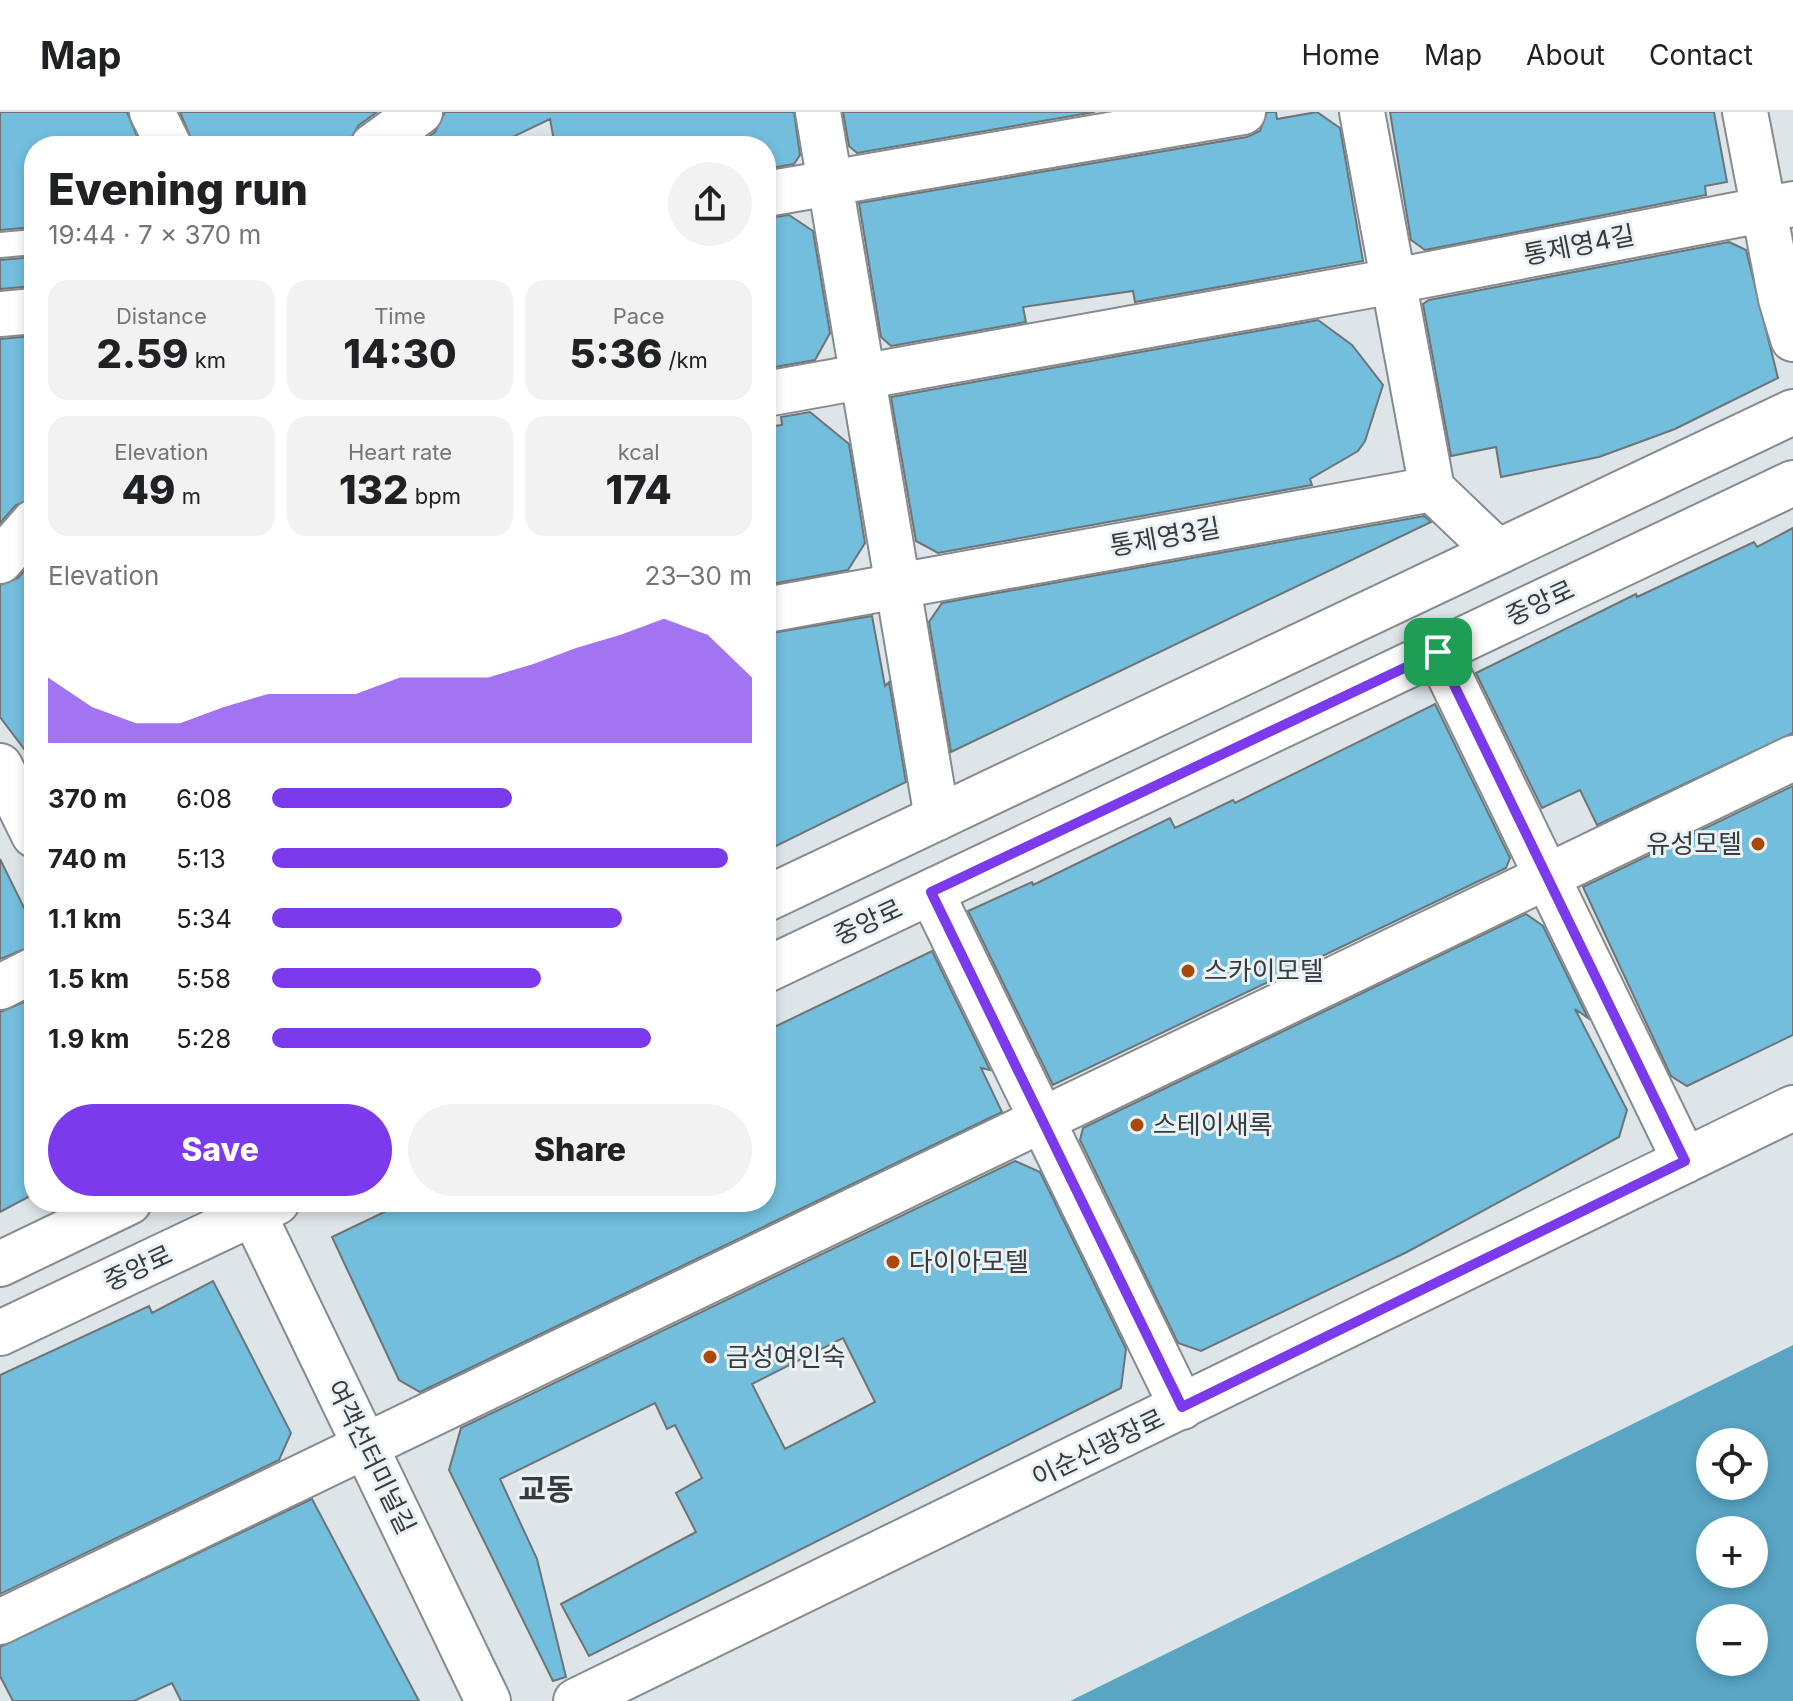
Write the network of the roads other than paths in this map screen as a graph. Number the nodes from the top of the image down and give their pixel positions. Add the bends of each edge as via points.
1 (152, 112) edge
2 (420, 112) edge
3 (818, 112) edge
4 (1243, 112) edge
5 (1362, 112) edge
6 (1745, 112) edge
7 (164, 136) edge
8 (387, 136) edge
9 (830, 185) junction
10 (776, 193) edge
11 (1778, 206) edge
12 (24, 243) edge
13 (0, 245) edge
14 (1394, 281) junction
15 (24, 312) edge
16 (0, 314) edge
17 (1793, 339) edge
18 (863, 377) junction
19 (776, 392) edge
20 (1793, 412) edge
21 (1793, 483) edge
22 (1432, 489) junction
23 (24, 534) edge
24 (1498, 552) junction
25 (0, 561) edge
26 (898, 586) junction
27 (776, 608) edge
28 (1438, 652) junction
29 (1793, 758) edge
30 (0, 766) edge
31 (24, 815) edge
32 (937, 818) junction
33 (1547, 876) junction
34 (931, 892) junction
35 (776, 894) edge
36 (776, 965) edge
37 (24, 975) edge
38 (0, 987) edge
39 (1793, 1108) edge
40 (1042, 1119) junction
41 (1685, 1161) junction
42 (108, 1212) edge
43 (257, 1212) edge
44 (267, 1212) edge
45 (0, 1264) edge
46 (0, 1333) edge
47 (1182, 1407) junction
48 (365, 1446) junction
49 (0, 1622) edge
50 (488, 1701) edge
51 (576, 1701) edge

1 - 7 street
2 - 8 street
3 - 9 street
4 - 9 street
5 - 14 street
6 - 11 street
9 - 10 street
9 - 18 street
11 - 14 street, 통제영4길
11 - 17 street via 1781,299
12 - 13 lane
14 - 18 street
14 - 22 street
15 - 16 street
18 - 19 street
18 - 26 street
20 - 24 street
21 - 28 street, 중앙로
22 - 24 street
22 - 26 street, 통제영3길
23 - 25 street
24 - 32 street
26 - 27 street, 통제영3길
26 - 32 street
28 - 33 street
28 - 34 street, 중앙로
29 - 33 street
30 - 31 street
32 - 35 street
33 - 40 street
33 - 41 street
34 - 36 street, 중앙로
34 - 40 street
37 - 38 street
39 - 41 street, 이순신광장로
40 - 47 street
40 - 48 street
41 - 47 street, 이순신광장로
42 - 45 street
43 - 46 street, 중앙로
44 - 48 street, 여객선터미널길
47 - 51 street, 이순신광장로
48 - 49 street
48 - 50 street, 여객선터미널길

